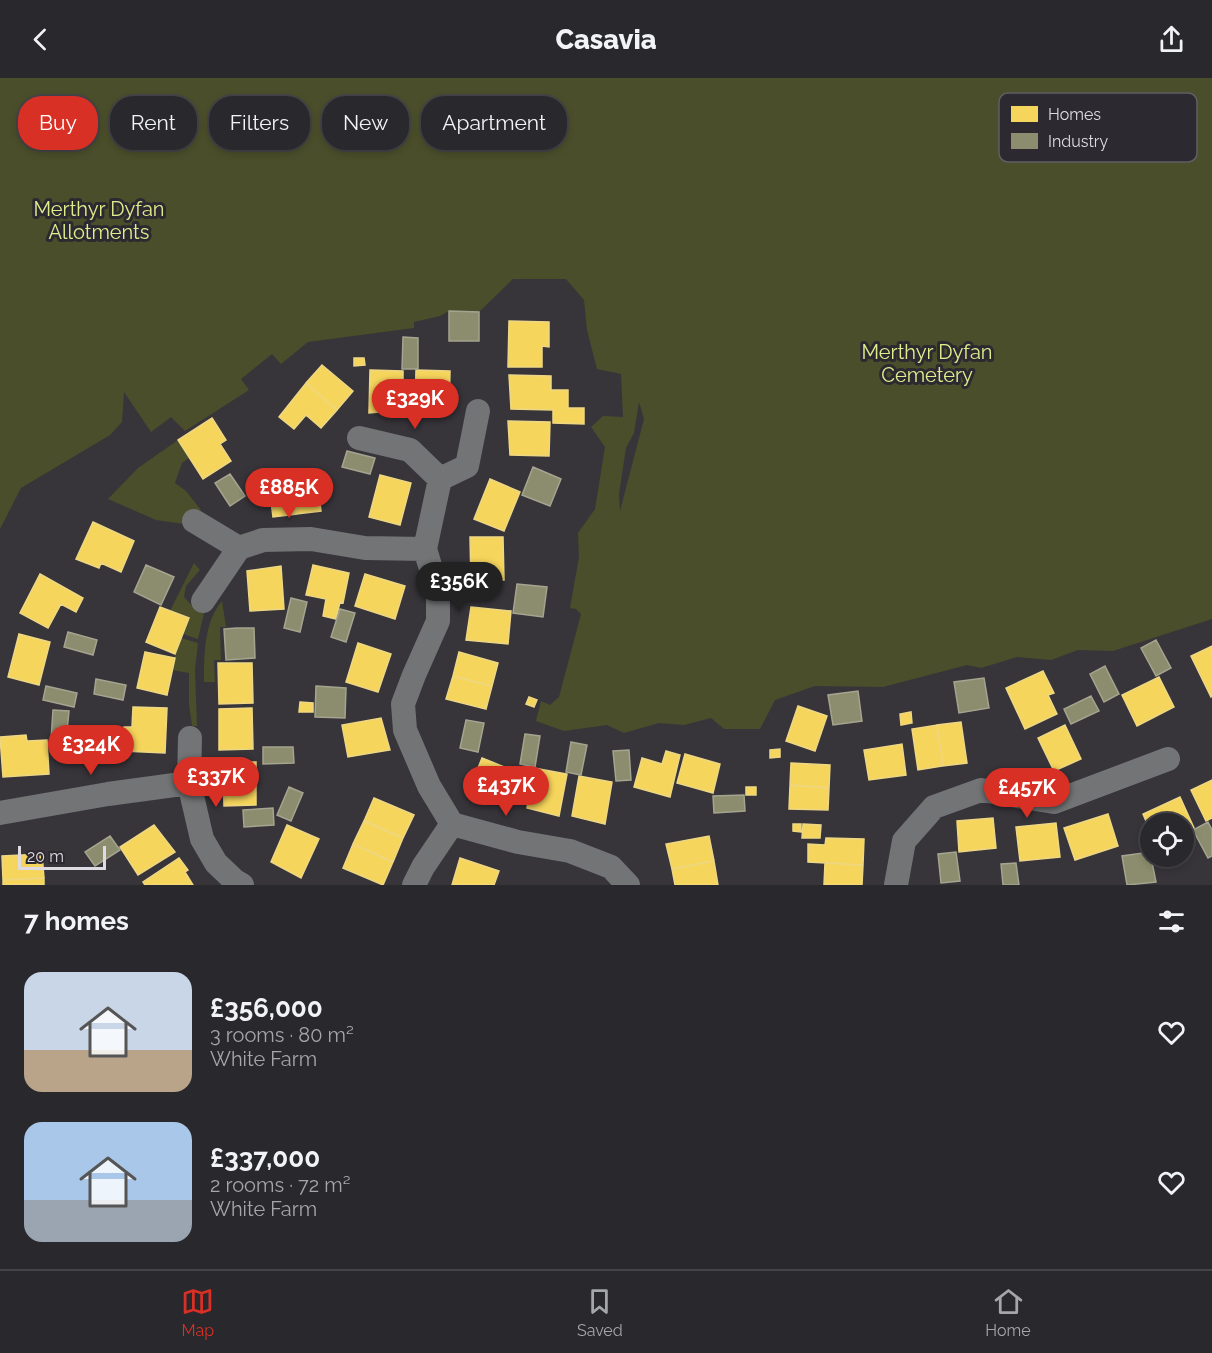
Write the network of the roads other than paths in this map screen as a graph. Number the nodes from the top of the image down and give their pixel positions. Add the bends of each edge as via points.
1 (478, 411) dead end
2 (359, 438) dead end
3 (440, 479) junction
4 (194, 521) dead end
5 (238, 548) junction
6 (425, 549) junction
7 (203, 601) dead end
8 (190, 738) dead end
9 (1168, 759) dead end
10 (189, 783) junction
11 (0, 813) edge
12 (452, 824) junction
13 (243, 885) edge
14 (414, 885) edge
15 (628, 885) edge
16 (896, 885) edge

1 - 3 street via 467,466
2 - 3 street via 410,450
3 - 6 street
4 - 5 street
5 - 6 street via 264,540 311,539 365,548
5 - 7 street
6 - 12 street via 438,592 438,621 404,704 405,730 429,786
8 - 10 street
9 - 16 street via 1054,802 981,790 934,807 904,841
10 - 11 street
10 - 13 street via 202,839 216,863
12 - 14 street
12 - 15 street via 518,842 570,850 610,867

